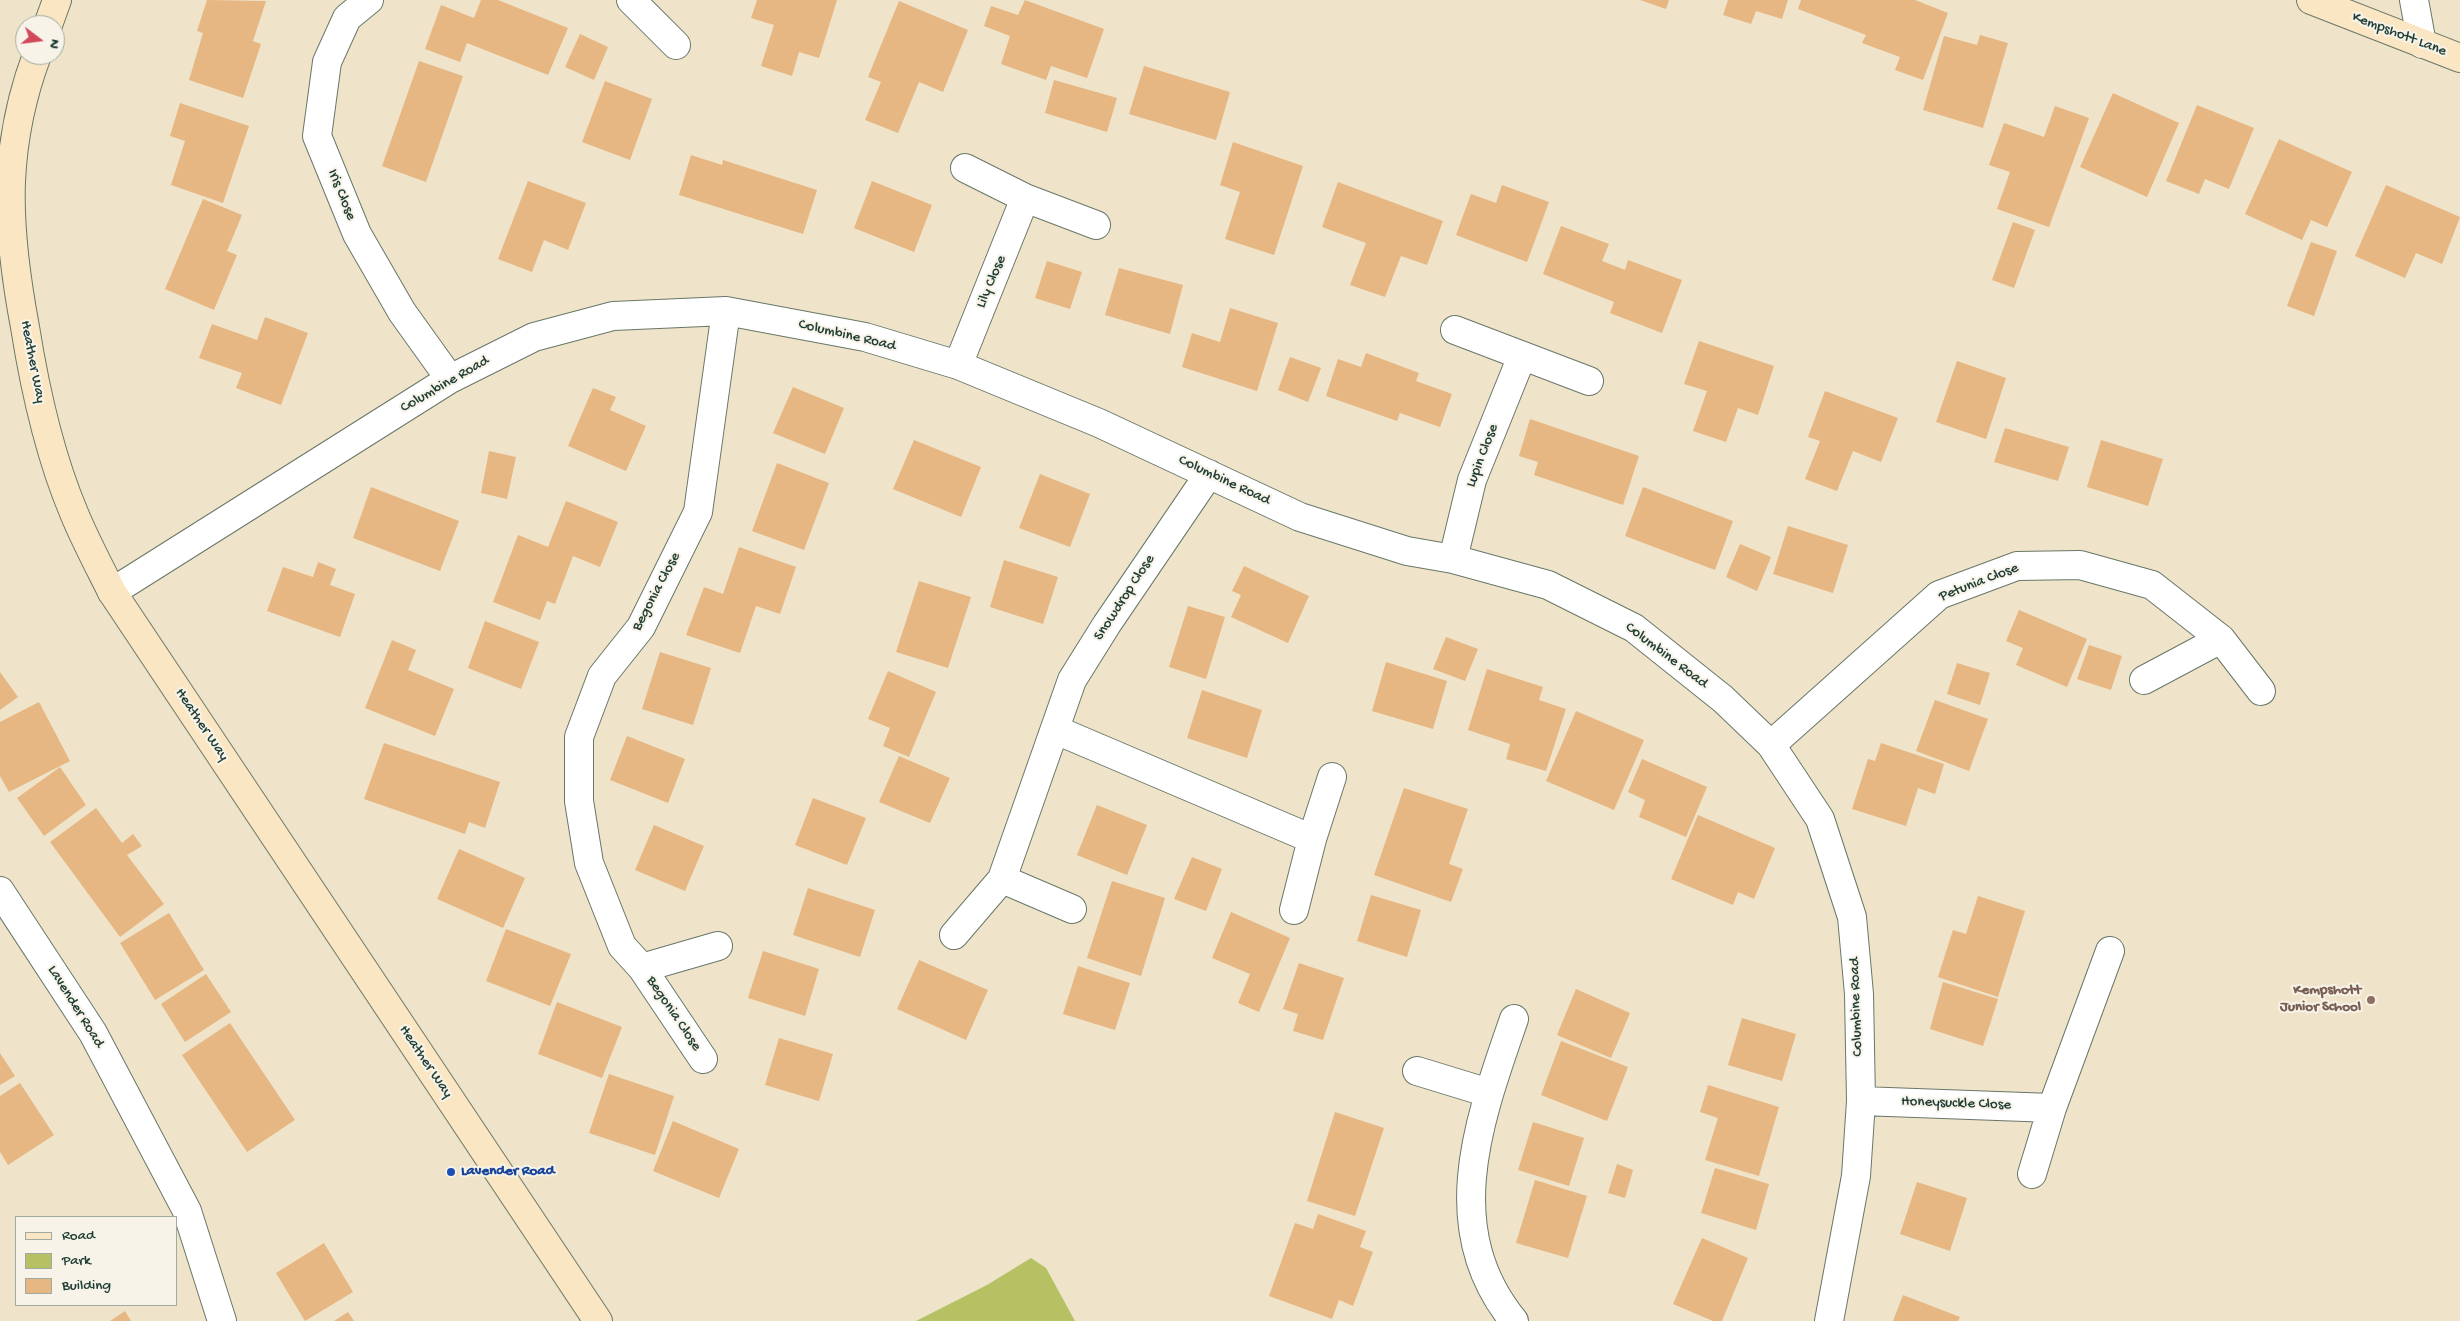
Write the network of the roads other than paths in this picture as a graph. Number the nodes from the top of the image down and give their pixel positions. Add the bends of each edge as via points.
1 (57, 0) edge
2 (369, 0) edge
3 (631, 0) edge
4 (2311, 0) edge
5 (2414, 0) edge
6 (52, 15) edge
7 (2422, 44) junction
8 (676, 45) dead end
9 (2460, 58) edge
10 (33, 65) edge
11 (7, 139) edge
12 (965, 168) dead end
13 (1025, 198) junction
14 (1096, 225) dead end
15 (726, 311) junction
16 (1454, 330) dead end
17 (1522, 356) junction
18 (958, 365) junction
19 (450, 379) junction
20 (1589, 381) dead end
21 (1209, 474) junction
22 (1454, 559) junction
23 (112, 592) junction
24 (2221, 639) junction
25 (2144, 680) dead end
26 (2261, 691) dead end
27 (1056, 730) junction
28 (1771, 745) junction
29 (1332, 776) dead end
30 (1312, 839) junction
31 (1002, 879) junction
32 (0, 891) edge
33 (1072, 909) dead end
34 (1294, 910) dead end
35 (954, 935) dead end
36 (718, 946) dead end
37 (2110, 951) dead end
38 (642, 968) junction
39 (1514, 1019) dead end
40 (703, 1059) dead end
41 (1417, 1072) dead end
42 (1489, 1093) junction
43 (1860, 1101) junction
44 (2052, 1108) junction
45 (2032, 1174) dead end
46 (222, 1321) edge
47 (598, 1321) edge
48 (1514, 1321) edge
49 (1829, 1321) edge

1 - 6 street
2 - 19 street, Iris Close via 347,18 327,62 317,136 357,234 402,312
3 - 8 street
4 - 7 street, Kempshott Lane
5 - 7 street
7 - 9 street, Kempshott Lane
10 - 11 street, Heather Way
11 - 23 street, Heather Way via 16,271 44,425 74,513
12 - 13 street
13 - 14 street
13 - 18 street, Lily Close
15 - 18 street, Columbine Road via 865,337
15 - 19 street, Columbine Road via 613,316 534,337
15 - 38 street, Begonia Close via 698,512 641,627 602,676 579,738 579,801 589,863 622,946
16 - 17 street
17 - 20 street
17 - 22 street, Lupin Close via 1472,480
18 - 21 street, Columbine Road via 1100,422
19 - 23 street, Columbine Road
21 - 22 street, Columbine Road via 1300,517 1407,551
21 - 27 street, Snowdrop Close via 1072,680
22 - 28 street, Columbine Road via 1548,585 1634,628 1723,699
23 - 47 street, Heather Way
24 - 25 street
24 - 26 street, Petunia Close
24 - 28 street, Petunia Close via 2152,585 2080,565 2017,566 1940,595
27 - 30 street
27 - 31 street, Snowdrop Close
28 - 43 street, Columbine Road via 1820,820 1852,917 1859,994
29 - 30 street
30 - 34 street
31 - 33 street
31 - 35 street, Snowdrop Close
32 - 46 street, Lavender Road via 93,1033 187,1211
36 - 38 street, Begonia Close
37 - 44 street
38 - 40 street, Begonia Close
39 - 42 street
41 - 42 street
42 - 48 street via 1472,1167 1470,1211 1479,1256 1496,1299
43 - 44 street, Honeysuckle Close
43 - 49 street, Columbine Road via 1856,1176
44 - 45 street

